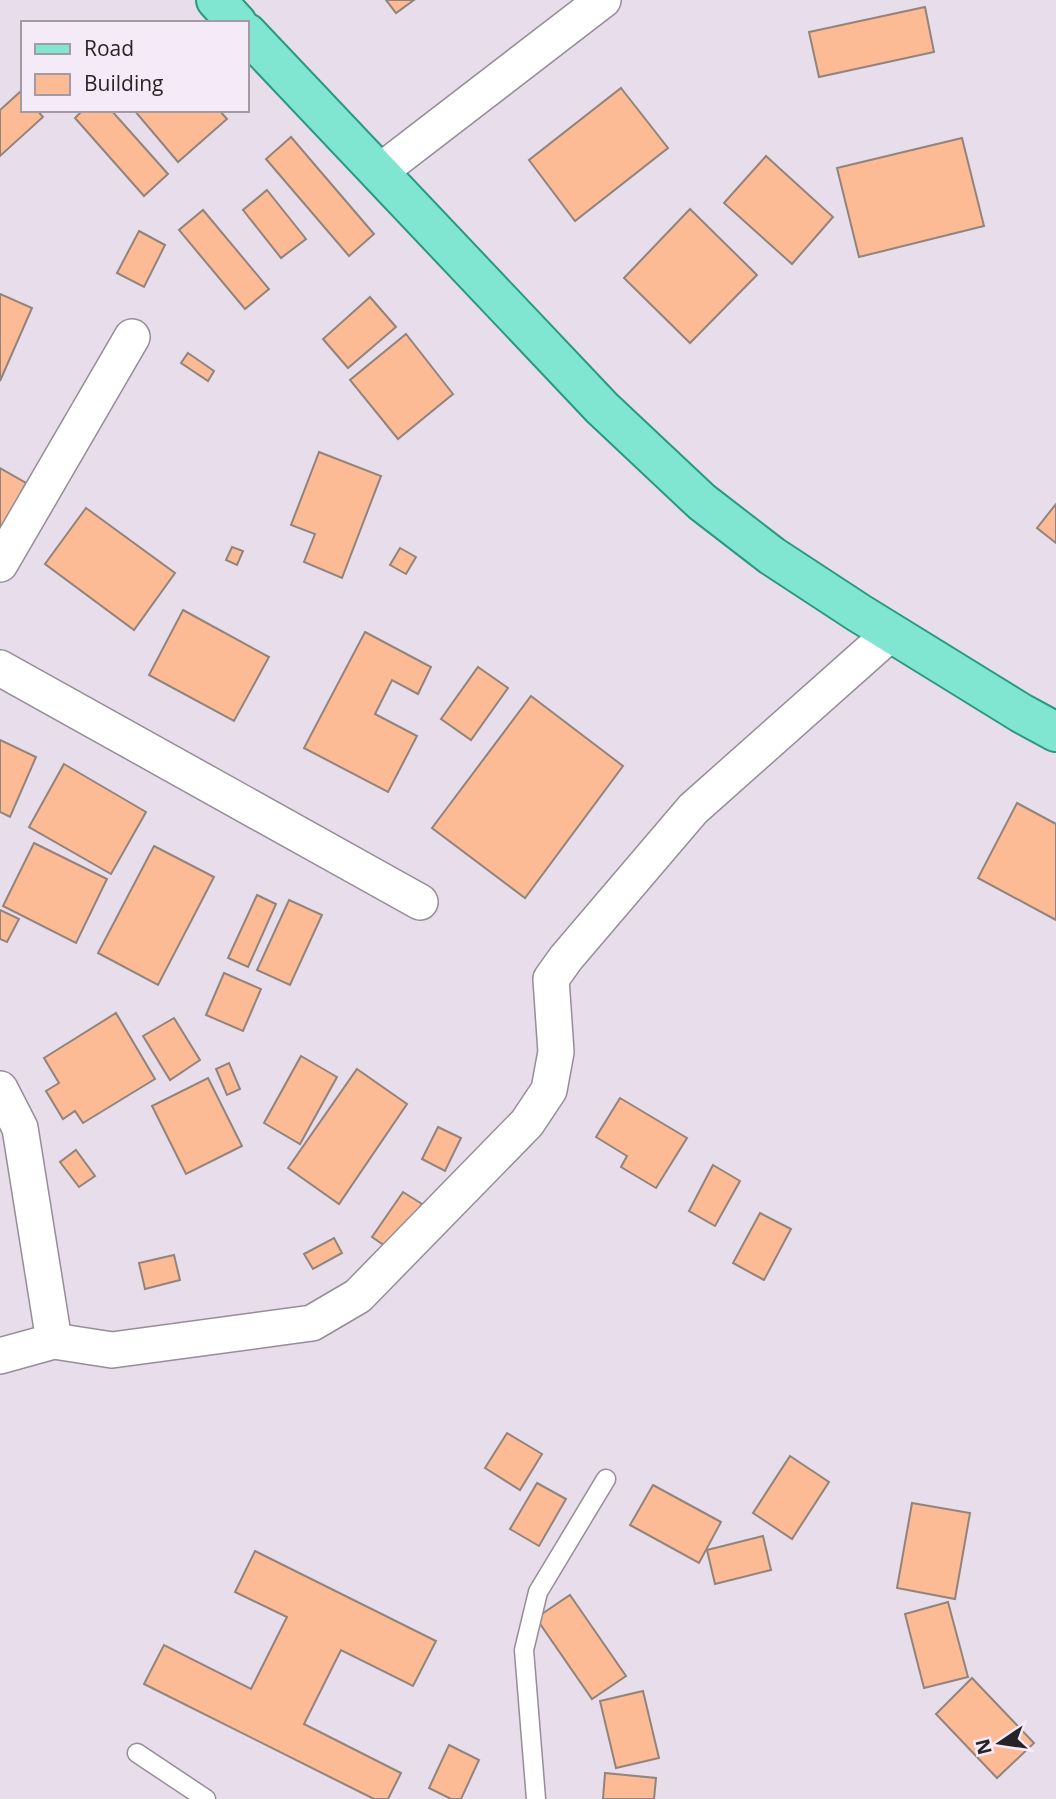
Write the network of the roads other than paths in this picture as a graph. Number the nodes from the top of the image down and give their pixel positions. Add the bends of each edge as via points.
1 (216, 0) edge
2 (603, 0) edge
3 (235, 21) edge
4 (248, 34) edge
5 (378, 173) junction
6 (132, 337) dead end
7 (0, 564) edge
8 (891, 633) junction
9 (0, 668) edge
10 (1056, 732) edge
11 (420, 902) dead end
12 (0, 1089) edge
13 (54, 1341) junction
14 (0, 1356) edge
15 (606, 1479) dead end
16 (137, 1753) dead end
17 (206, 1799) edge
18 (536, 1799) edge

1 - 3 main road
2 - 5 street
4 - 5 main road
5 - 8 main road via 602,408 702,502 772,556
6 - 7 street
8 - 10 main road
8 - 13 street via 693,809 566,958 551,979 556,1052 549,1090 527,1123 358,1296 312,1323 112,1350
9 - 11 street
12 - 13 street via 20,1128
13 - 14 street
15 - 18 lane via 538,1592 524,1650
16 - 17 lane

